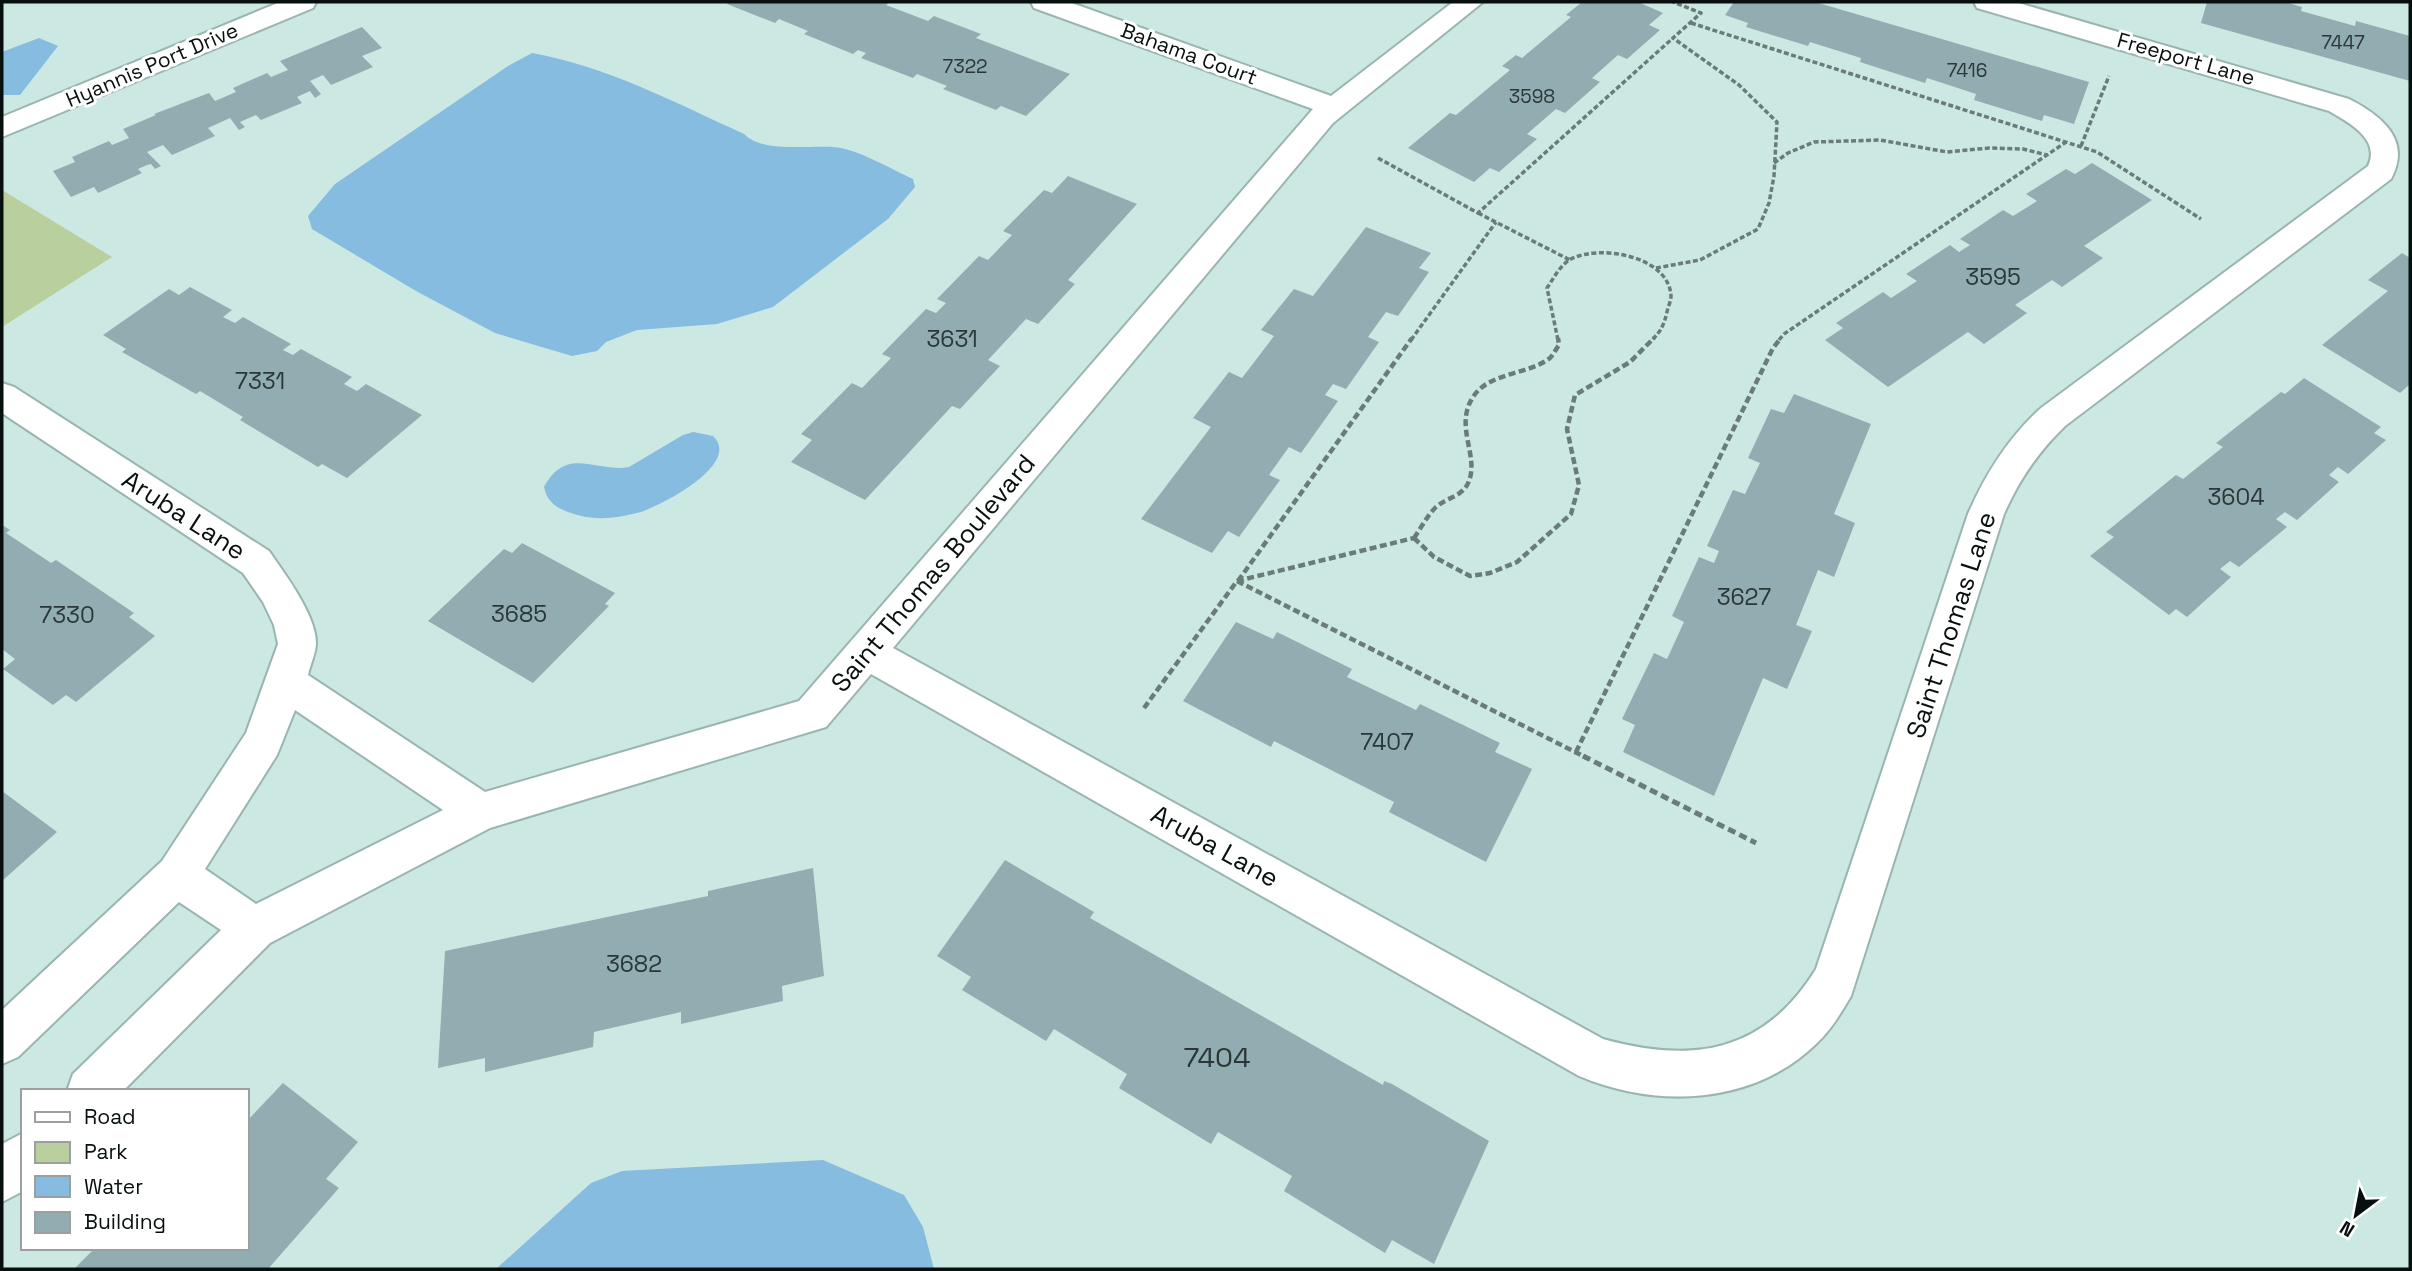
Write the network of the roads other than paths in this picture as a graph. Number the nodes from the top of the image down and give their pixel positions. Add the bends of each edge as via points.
1 (303, 2) edge
2 (1044, 2) edge
3 (1470, 2) edge
4 (1987, 2) edge
5 (1334, 107) junction
6 (2, 128) edge
7 (2377, 133) joint
8 (2, 396) edge
9 (866, 652) junction
10 (286, 682) junction
11 (481, 812) junction
12 (177, 875) junction
13 (254, 928) junction
14 (2, 1041) edge
15 (1564, 1041) joint
16 (92, 1089) edge
17 (21, 1159) edge
18 (2, 1178) edge

1 - 6 street, Hyannis Port Drive
2 - 5 street, Bahama Court
3 - 5 street, Saint Thomas Boulevard
4 - 7 street, Freeport Lane via 2320,97 2365,120
5 - 9 street, Saint Thomas Boulevard
7 - 15 street, Saint Thomas Lane via 2387,157 2380,172 2053,417 2004,474 1986,514 1840,968 1818,1010 1779,1048 1716,1071 1647,1073 1595,1060
8 - 10 street, Aruba Lane via 256,562 277,592 295,634 297,644
9 - 11 street, Saint Thomas Boulevard via 812,715
9 - 15 street, Aruba Lane
10 - 11 street
10 - 12 street, Aruba Lane via 263,742
11 - 13 street, Saint Thomas Boulevard
12 - 13 street
12 - 14 street
13 - 16 street, Saint Thomas Boulevard
17 - 18 street

